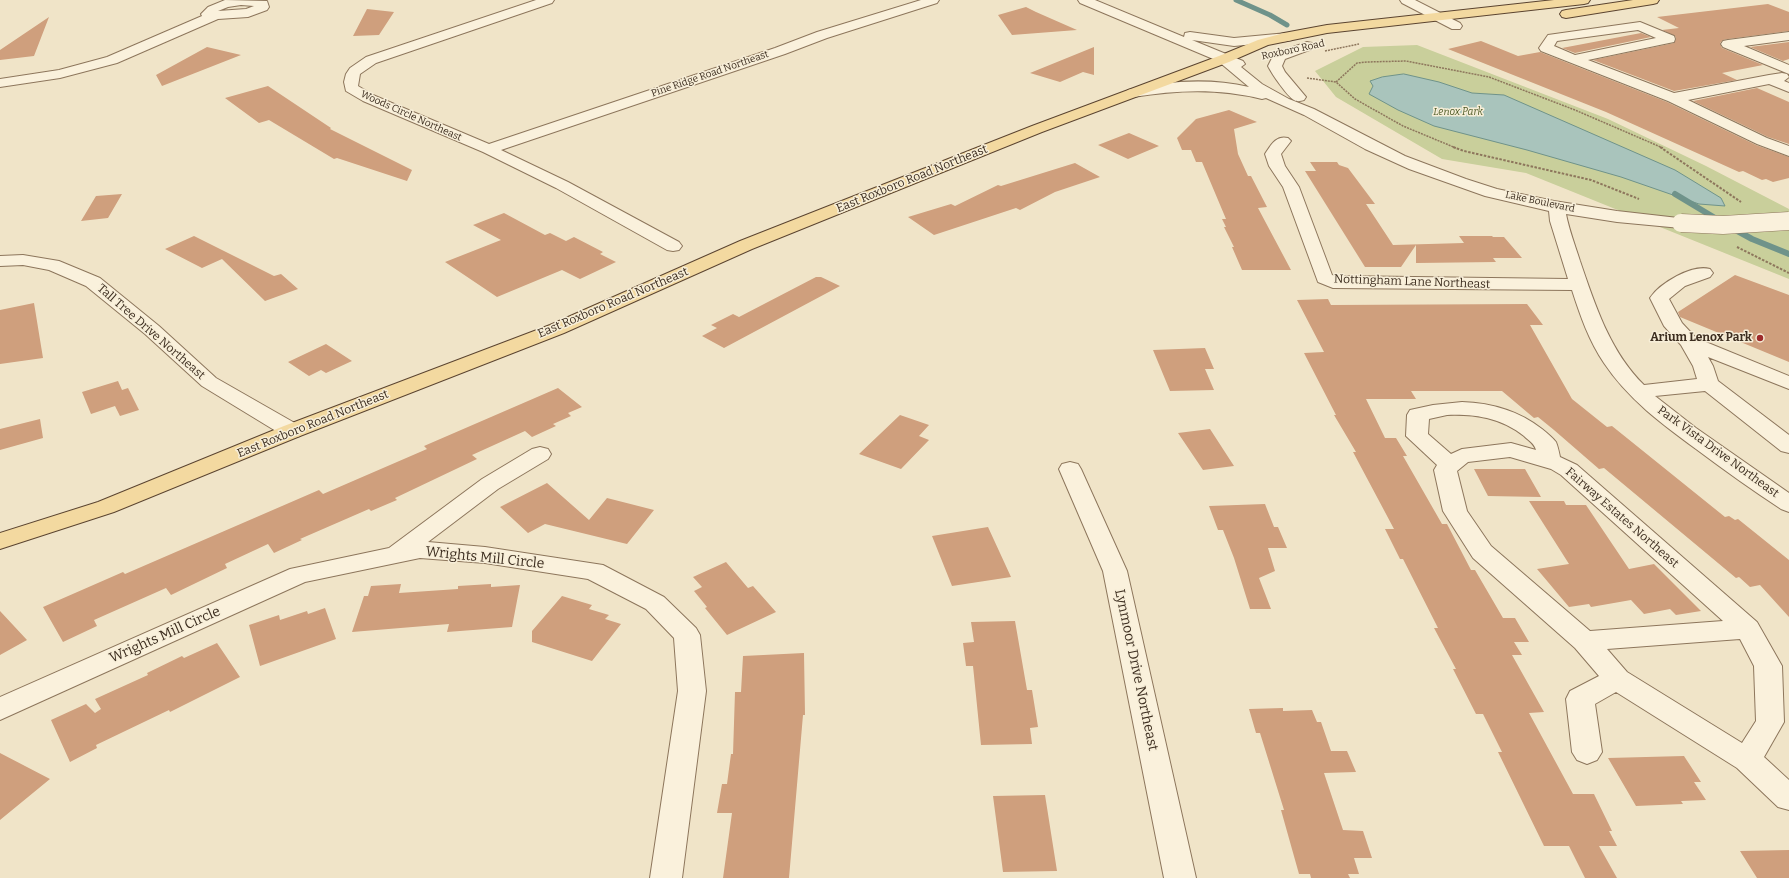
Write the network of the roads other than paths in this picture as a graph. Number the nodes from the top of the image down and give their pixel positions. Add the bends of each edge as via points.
1 (548, 0) edge
2 (932, 0) edge
3 (1084, 0) edge
4 (1406, 0) edge
5 (1584, 0) edge
6 (1654, 0) edge
7 (216, 15) dead end
8 (1438, 16) junction
9 (1456, 26) junction
10 (1161, 33) junction
11 (1789, 36) edge
12 (1288, 37) junction
13 (1372, 37) dead end
14 (1321, 44) dead end
15 (1307, 46) junction
16 (1224, 59) junction
17 (1574, 59) junction
18 (1789, 70) edge
19 (1789, 76) edge
20 (1770, 80) junction
21 (0, 83) edge
22 (1789, 88) edge
23 (1133, 93) junction
24 (1299, 97) junction
25 (1673, 98) junction
26 (1281, 101) junction
27 (1308, 111) junction
28 (1283, 141) dead end
29 (488, 149) junction
30 (1789, 151) edge
31 (1557, 208) junction
32 (1789, 221) edge
33 (673, 246) dead end
34 (0, 261) edge
35 (1704, 273) dead end
36 (1579, 285) junction
37 (1689, 342) junction
38 (1789, 383) edge
39 (1709, 384) junction
40 (1639, 392) junction
41 (292, 430) junction
42 (1789, 446) edge
43 (540, 454) dead end
44 (1550, 461) junction
45 (1450, 465) junction
46 (1070, 469) dead end
47 (1789, 504) edge
48 (0, 541) edge
49 (395, 555) junction
50 (1748, 629) junction
51 (1584, 641) junction
52 (1617, 679) junction
53 (0, 710) edge
54 (1587, 752) dead end
55 (1747, 760) junction
56 (1789, 798) edge
57 (666, 878) edge
58 (1180, 878) edge

1 - 29 street, Woods Circle Northeast via 371,60 356,69 350,78 351,88 368,98
2 - 29 street, Pine Ridge Road Northeast
3 - 10 street
4 - 8 street
5 - 8 main road, Roxboro Road
6 - 9 main road via 1610,8
7 - 21 street via 112,60 60,74
8 - 9 street
8 - 12 main road, Roxboro Road
9 - 13 main road
10 - 12 street via 1234,42
10 - 16 street
11 - 18 street via 1728,44
12 - 16 main road, Roxboro Road via 1253,46
14 - 15 main road, Roxboro Road
15 - 16 main road, Roxboro Road via 1264,57
15 - 24 street, Lake Boulevard via 1279,57 1275,66
16 - 23 main road, East Roxboro Road Northeast
16 - 24 street, Lake Boulevard via 1252,68
16 - 26 street, Lake Boulevard via 1237,72
17 - 17 street via 1546,48 1553,38 1640,26 1669,39
17 - 25 street
19 - 20 street
20 - 22 street
20 - 25 street
23 - 26 street, Lake Boulevard via 1185,86 1223,86
23 - 41 main road, East Roxboro Road Northeast via 746,245 557,329
24 - 27 street, Lake Boulevard
25 - 30 street via 1762,141
26 - 27 street, Lake Boulevard
27 - 31 street, Lake Boulevard via 1395,158 1430,172 1473,187
28 - 36 street, Nottingham Lane Northeast via 1272,154 1291,188 1324,278 1333,282
29 - 33 street, Woods Circle Northeast via 562,185
31 - 32 street, Lake Boulevard, bridge via 1681,223 1723,225
31 - 36 street, Park Vista Drive Northeast
34 - 41 street, Tall Tree Drive Northeast via 23,260 53,265 93,282 152,330 209,382
35 - 37 street via 1678,282 1659,298 1674,326
36 - 40 street, Park Vista Drive Northeast via 1604,347 1628,382
37 - 38 street
37 - 39 street via 1703,366
39 - 40 street
39 - 42 street
40 - 47 street, Park Vista Drive Northeast via 1666,417
41 - 48 main road, East Roxboro Road Northeast via 106,507
43 - 49 street via 490,484
44 - 45 street, Fairway Estates Northeast via 1511,450 1462,456
44 - 45 street via 1544,442 1521,423 1494,412 1465,407 1441,409 1418,415 1417,436
44 - 50 street, Fairway Estates Northeast via 1569,470
45 - 51 street via 1445,470 1454,511 1482,552
46 - 58 street, Lynmoor Drive Northeast via 1115,571
49 - 53 street, Wrights Mill Circle via 299,575
49 - 57 street, Wrights Mill Circle via 420,550 478,554 594,572 655,603 687,635 692,691
50 - 51 street
50 - 55 street, Fairway Estates Northeast via 1768,666 1770,722
51 - 52 street
52 - 54 street via 1580,699
52 - 55 street
55 - 56 street

